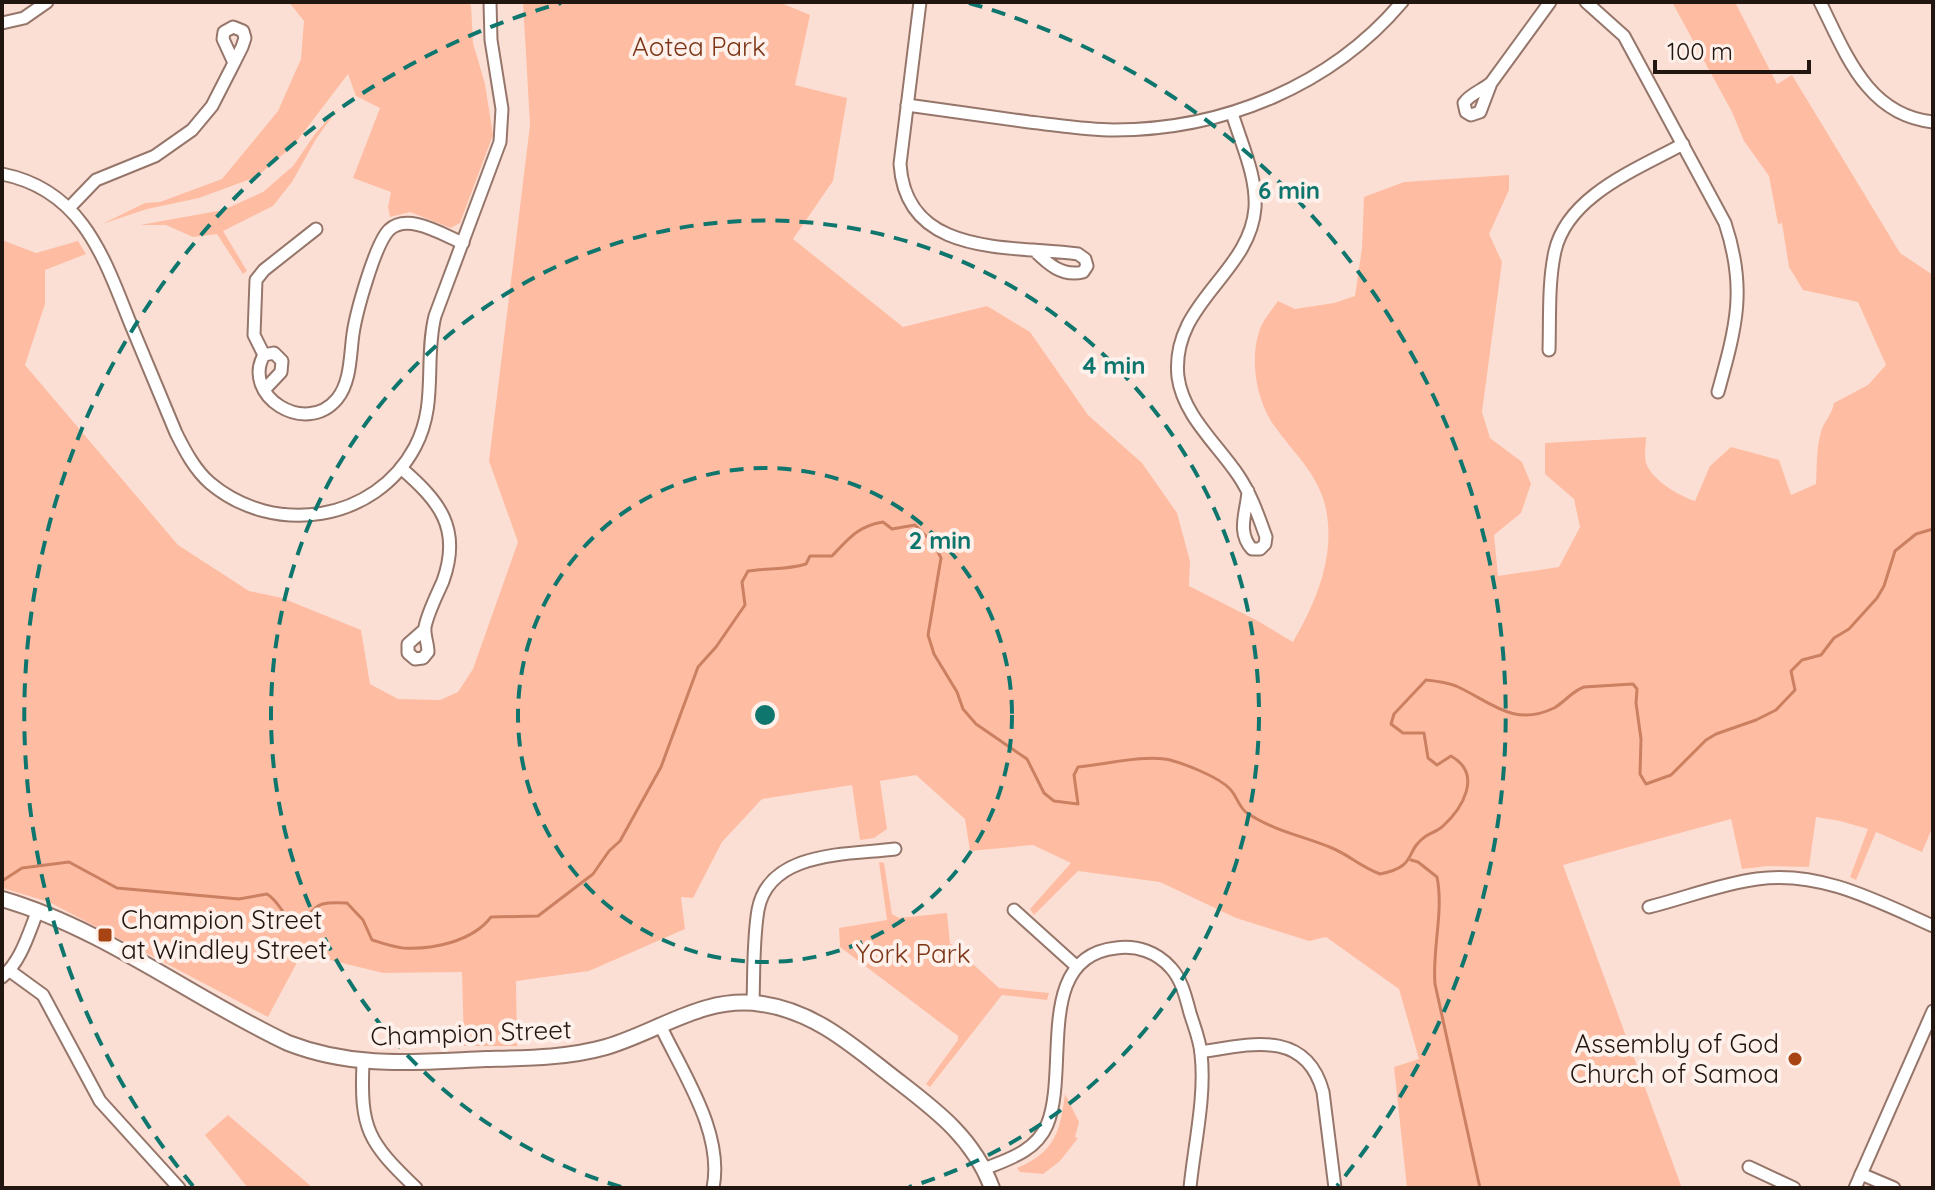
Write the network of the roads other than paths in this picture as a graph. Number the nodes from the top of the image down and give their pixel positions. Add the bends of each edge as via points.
1 (47, 2) edge
2 (490, 2) edge
3 (920, 2) edge
4 (1402, 2) edge
5 (1550, 2) edge
6 (1586, 2) edge
7 (1820, 2) edge
8 (2, 23) edge
9 (234, 63) dead end
10 (1491, 83) dead end
11 (907, 105) junction
12 (1232, 113) junction
13 (1933, 122) edge
14 (1683, 144) junction
15 (2, 174) edge
16 (69, 208) junction
17 (316, 229) dead end
18 (463, 243) junction
19 (1034, 250) dead end
20 (1549, 350) dead end
21 (264, 355) junction
22 (265, 389) junction
23 (1718, 392) dead end
24 (401, 468) junction
25 (1248, 491) dead end
26 (425, 629) dead end
27 (895, 849) dead end
28 (2, 899) edge
29 (1649, 907) dead end
30 (38, 910) junction
31 (1014, 910) dead end
32 (1933, 926) edge
33 (1076, 966) junction
34 (6, 974) edge
35 (753, 1003) junction
36 (1932, 1018) edge
37 (660, 1025) junction
38 (1201, 1052) junction
39 (363, 1063) junction
40 (1749, 1167) dead end
41 (984, 1169) junction
42 (1861, 1174) junction
43 (179, 1188) edge
44 (416, 1188) edge
45 (713, 1188) edge
46 (992, 1188) edge
47 (1190, 1188) edge
48 (1335, 1188) edge
49 (1794, 1188) edge
50 (1855, 1188) edge
51 (1894, 1188) edge

1 - 8 street via 24,18
2 - 18 street via 501,129
3 - 11 street
4 - 12 street via 1329,67
5 - 10 street
6 - 14 street via 1624,36
7 - 13 street via 1871,93 1897,112
9 - 16 street via 212,106 192,130 155,156 96,180
11 - 12 street via 1112,130 1168,127
11 - 19 street via 900,177 917,213 950,237
12 - 25 street via 1255,189 1253,222 1238,255 1189,321 1180,345 1178,378 1192,414
14 - 20 street via 1603,187 1574,214 1555,248
14 - 23 street via 1725,223 1738,275 1734,336
15 - 16 street via 31,183
16 - 24 street via 101,251 176,433 210,482 255,509 298,516 324,514 360,501
17 - 21 street via 256,280 254,335
18 - 22 street via 410,223 394,226 381,243 359,306 340,396 325,409 302,414 277,405
18 - 24 street via 432,326 427,419
21 - 22 street via 260,368
21 - 22 street via 279,356 282,368
24 - 26 street via 434,499 449,535 449,563
27 - 35 street via 810,861 787,868 772,882 758,909
28 - 30 main road, Champion Street
29 - 32 street via 1741,881 1796,877 1848,889
30 - 34 street
30 - 39 main road, Champion Street via 288,1043
31 - 33 street
33 - 38 street via 1109,948 1141,949 1157,956 1180,981
33 - 41 street via 1062,998 1047,1125 1033,1145
34 - 43 street via 43,995 100,1101
35 - 37 main road, Champion Street via 703,1007
35 - 41 main road, Champion Street via 806,1016 836,1033 956,1128
36 - 42 street
37 - 39 main road, Champion Street via 632,1039 573,1055
37 - 45 street via 709,1128 717,1169
38 - 47 street
38 - 48 street via 1256,1043 1279,1045 1311,1063 1323,1092
39 - 44 street via 369,1133 388,1162
40 - 49 street
41 - 46 main road, Champion Street
42 - 50 street
42 - 51 street

